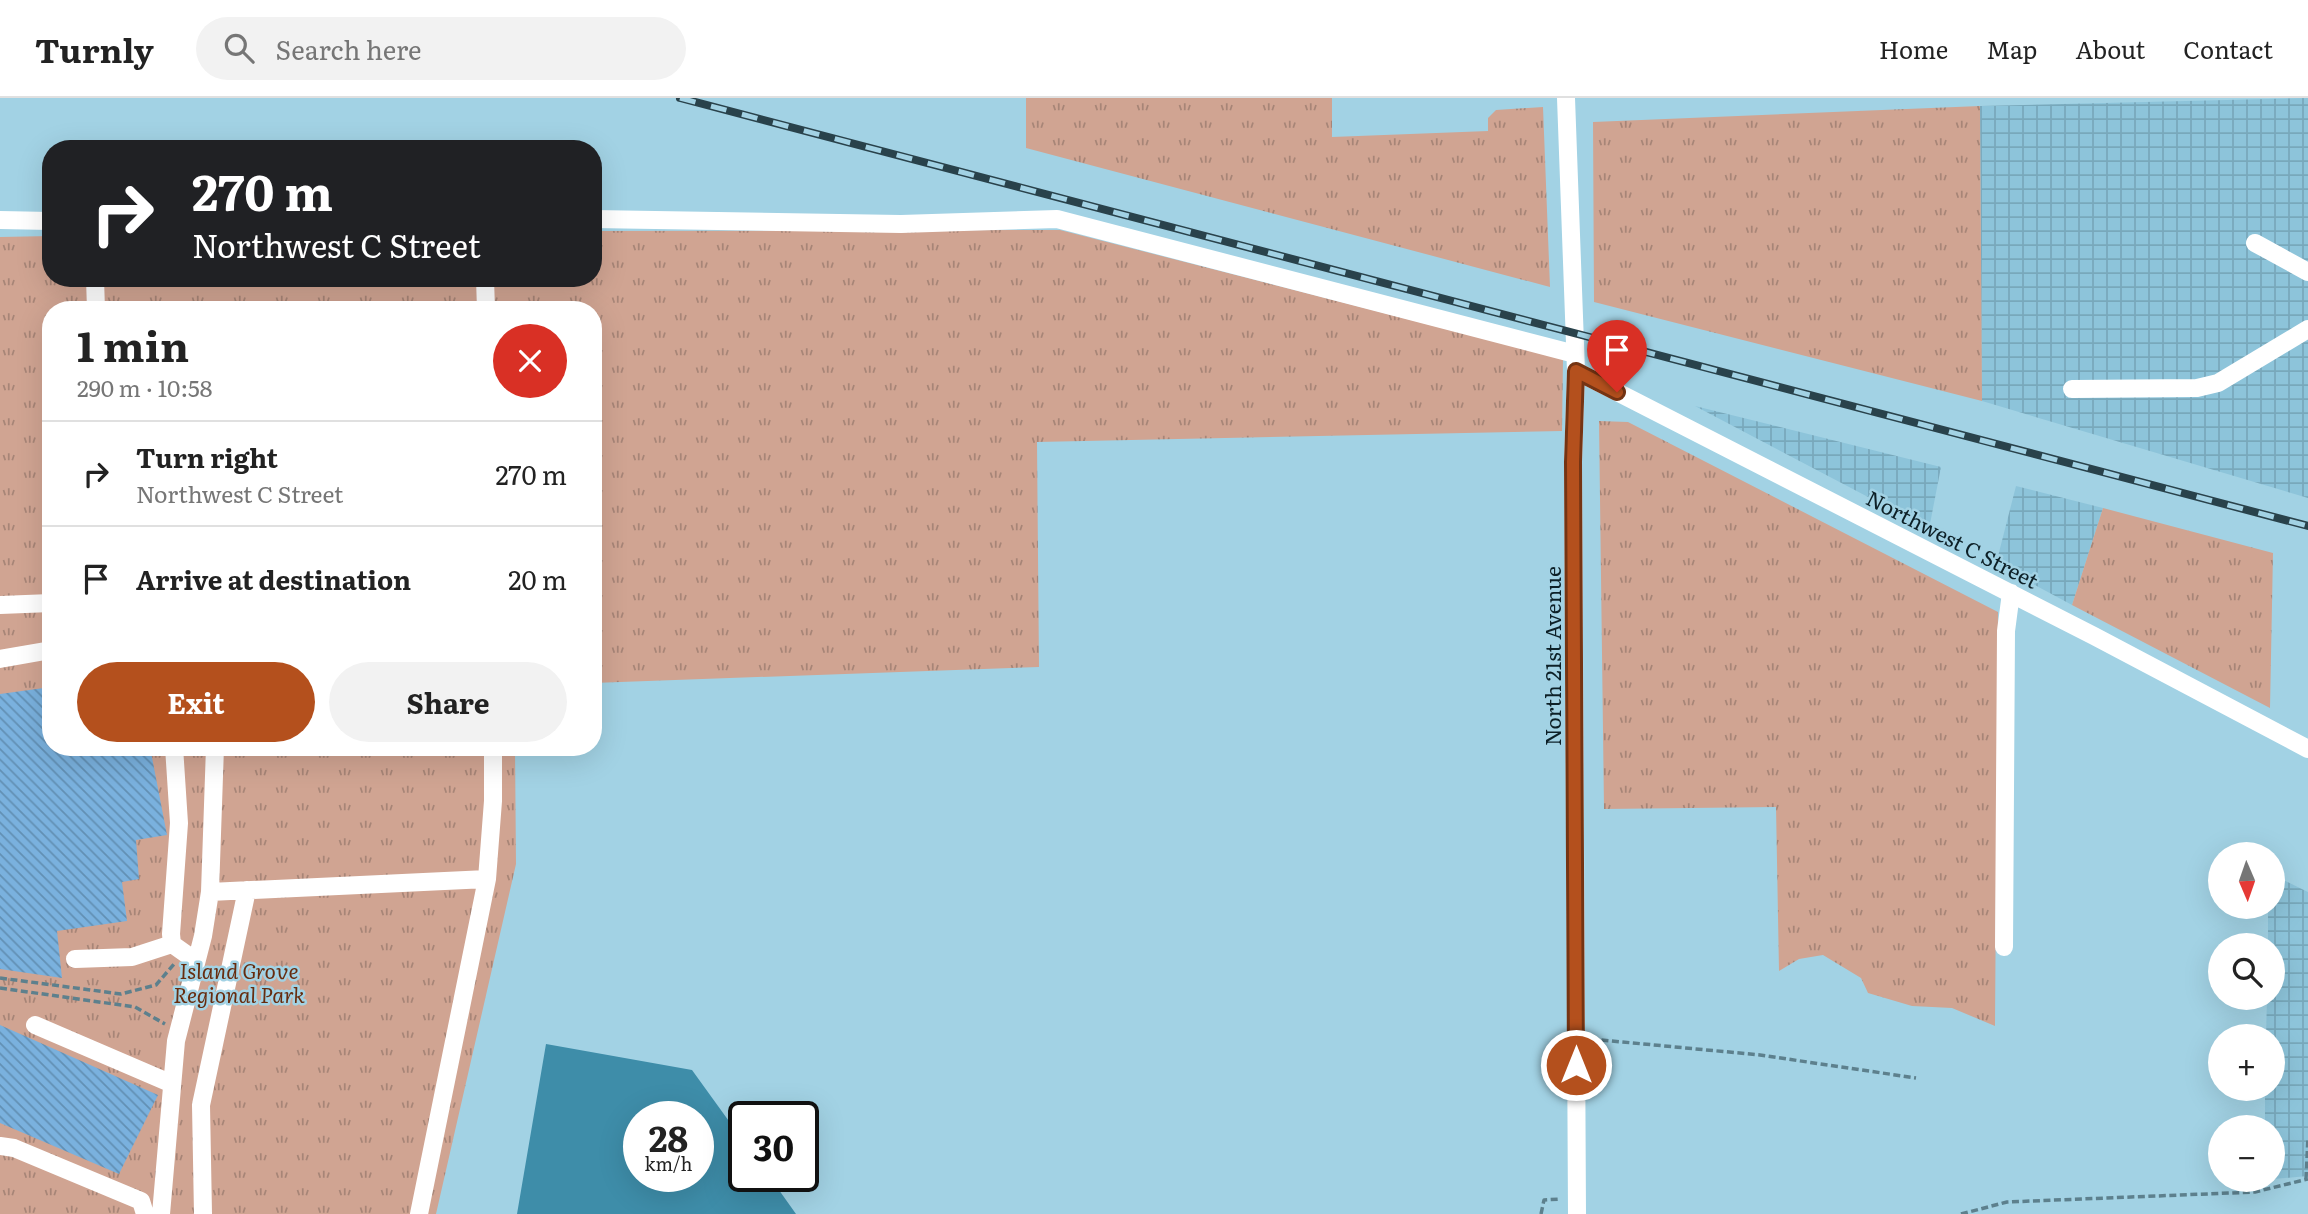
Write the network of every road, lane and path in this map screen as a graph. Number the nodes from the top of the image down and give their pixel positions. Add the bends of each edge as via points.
1 (1566, 98) edge
2 (602, 219) edge
3 (0, 220) edge
4 (42, 221) edge
5 (2255, 243) dead end
6 (2308, 272) edge
7 (2308, 329) edge
8 (1575, 363) junction
9 (2072, 389) dead end
10 (2011, 593) junction
11 (0, 604) edge
12 (42, 604) edge
13 (42, 652) edge
14 (0, 659) edge
15 (2308, 749) edge
16 (175, 756) edge
17 (215, 756) edge
18 (493, 756) edge
19 (487, 878) junction
20 (247, 890) junction
21 (210, 892) junction
22 (172, 944) junction
23 (2004, 947) dead end
24 (75, 959) dead end
25 (197, 961) junction
26 (175, 962) dead end
27 (0, 978) edge
28 (0, 988) edge
29 (35, 1025) dead end
30 (167, 1026) dead end
31 (1576, 1038) junction
32 (1916, 1078) dead end
33 (170, 1083) junction
34 (2308, 1138) edge
35 (0, 1146) edge
36 (2307, 1179) edge
37 (1577, 1206) edge
38 (145, 1214) edge
39 (161, 1214) edge
40 (203, 1214) edge
41 (419, 1214) edge
42 (1541, 1214) edge
43 (1961, 1214) edge

1 - 8 street, North 21st Avenue
2 - 8 street, Northwest C Street via 901,224 1057,219
3 - 4 street
5 - 6 street
7 - 9 street via 2218,383 2197,388
8 - 10 street, Northwest C Street
8 - 31 street, North 21st Avenue
10 - 15 street, Northwest C Street
10 - 23 street via 2006,631
11 - 12 street
13 - 14 street
16 - 22 street via 179,823
17 - 21 street
18 - 19 street
19 - 20 street
19 - 41 street
20 - 21 street
20 - 40 street via 201,1105
21 - 25 street
22 - 24 street via 131,957
22 - 25 street
25 - 33 street
26 - 27 path via 156,985 121,995
28 - 30 path via 135,1007
29 - 33 street
31 - 32 path via 1759,1055
31 - 37 street, North 21st Avenue
33 - 39 street
34 - 36 path
35 - 38 street via 141,1201
36 - 43 path via 2255,1192 2007,1202
37 - 42 path via 1544,1200

